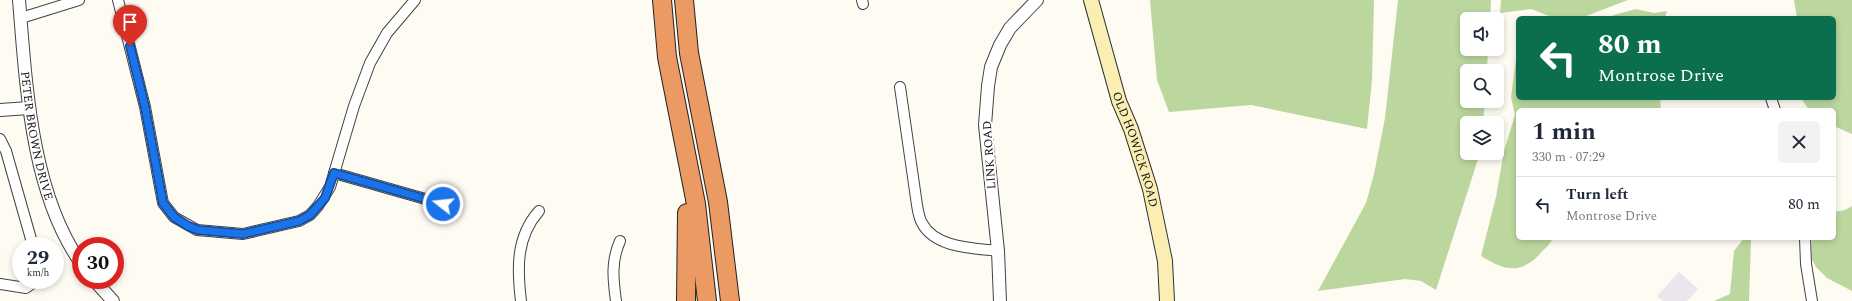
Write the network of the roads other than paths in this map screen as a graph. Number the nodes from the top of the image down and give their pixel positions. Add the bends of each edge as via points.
1 (19, 0) edge
2 (80, 0) edge
3 (118, 0) edge
4 (415, 0) edge
5 (662, 0) edge
6 (684, 0) edge
7 (1037, 0) edge
8 (1090, 0) edge
9 (20, 18) junction
10 (900, 87) dead end
11 (29, 108) junction
12 (0, 110) edge
13 (682, 135) junction
14 (0, 139) edge
15 (334, 173) junction
16 (443, 204) dead end
17 (539, 211) dead end
18 (30, 237) edge
19 (1805, 240) edge
20 (620, 241) dead end
21 (72, 247) edge
22 (998, 251) junction
23 (0, 284) edge
24 (12, 286) edge
25 (102, 289) edge
26 (113, 301) edge
27 (521, 301) edge
28 (616, 301) edge
29 (686, 301) edge
30 (707, 301) edge
31 (730, 301) edge
32 (1000, 301) edge
33 (1167, 301) edge
34 (1812, 301) edge

1 - 9 street, PETER BROWN DRIVE
2 - 9 street
3 - 15 street via 145,107 163,203 174,217 198,230 243,234 299,221 310,215 325,198
4 - 15 street via 387,33 370,63
5 - 13 highway via 667,57
6 - 31 highway via 689,53 718,202
7 - 22 street, LINK ROAD via 1010,28 1000,45 991,67 988,86 985,125
8 - 33 main road, OLD HOWICK ROAD via 1119,100 1135,139 1153,202 1165,260
9 - 11 street, PETER BROWN DRIVE
10 - 22 street via 917,205 922,223 932,235 945,242
11 - 12 street
11 - 21 street, PETER BROWN DRIVE via 46,189 55,216
13 - 29 highway via 687,197
13 - 30 highway via 696,204
14 - 18 street via 6,151
15 - 16 street
17 - 27 street via 526,229 519,257
19 - 34 street
20 - 28 street via 614,253 612,269
22 - 32 street, LINK ROAD
23 - 24 street
25 - 26 street

